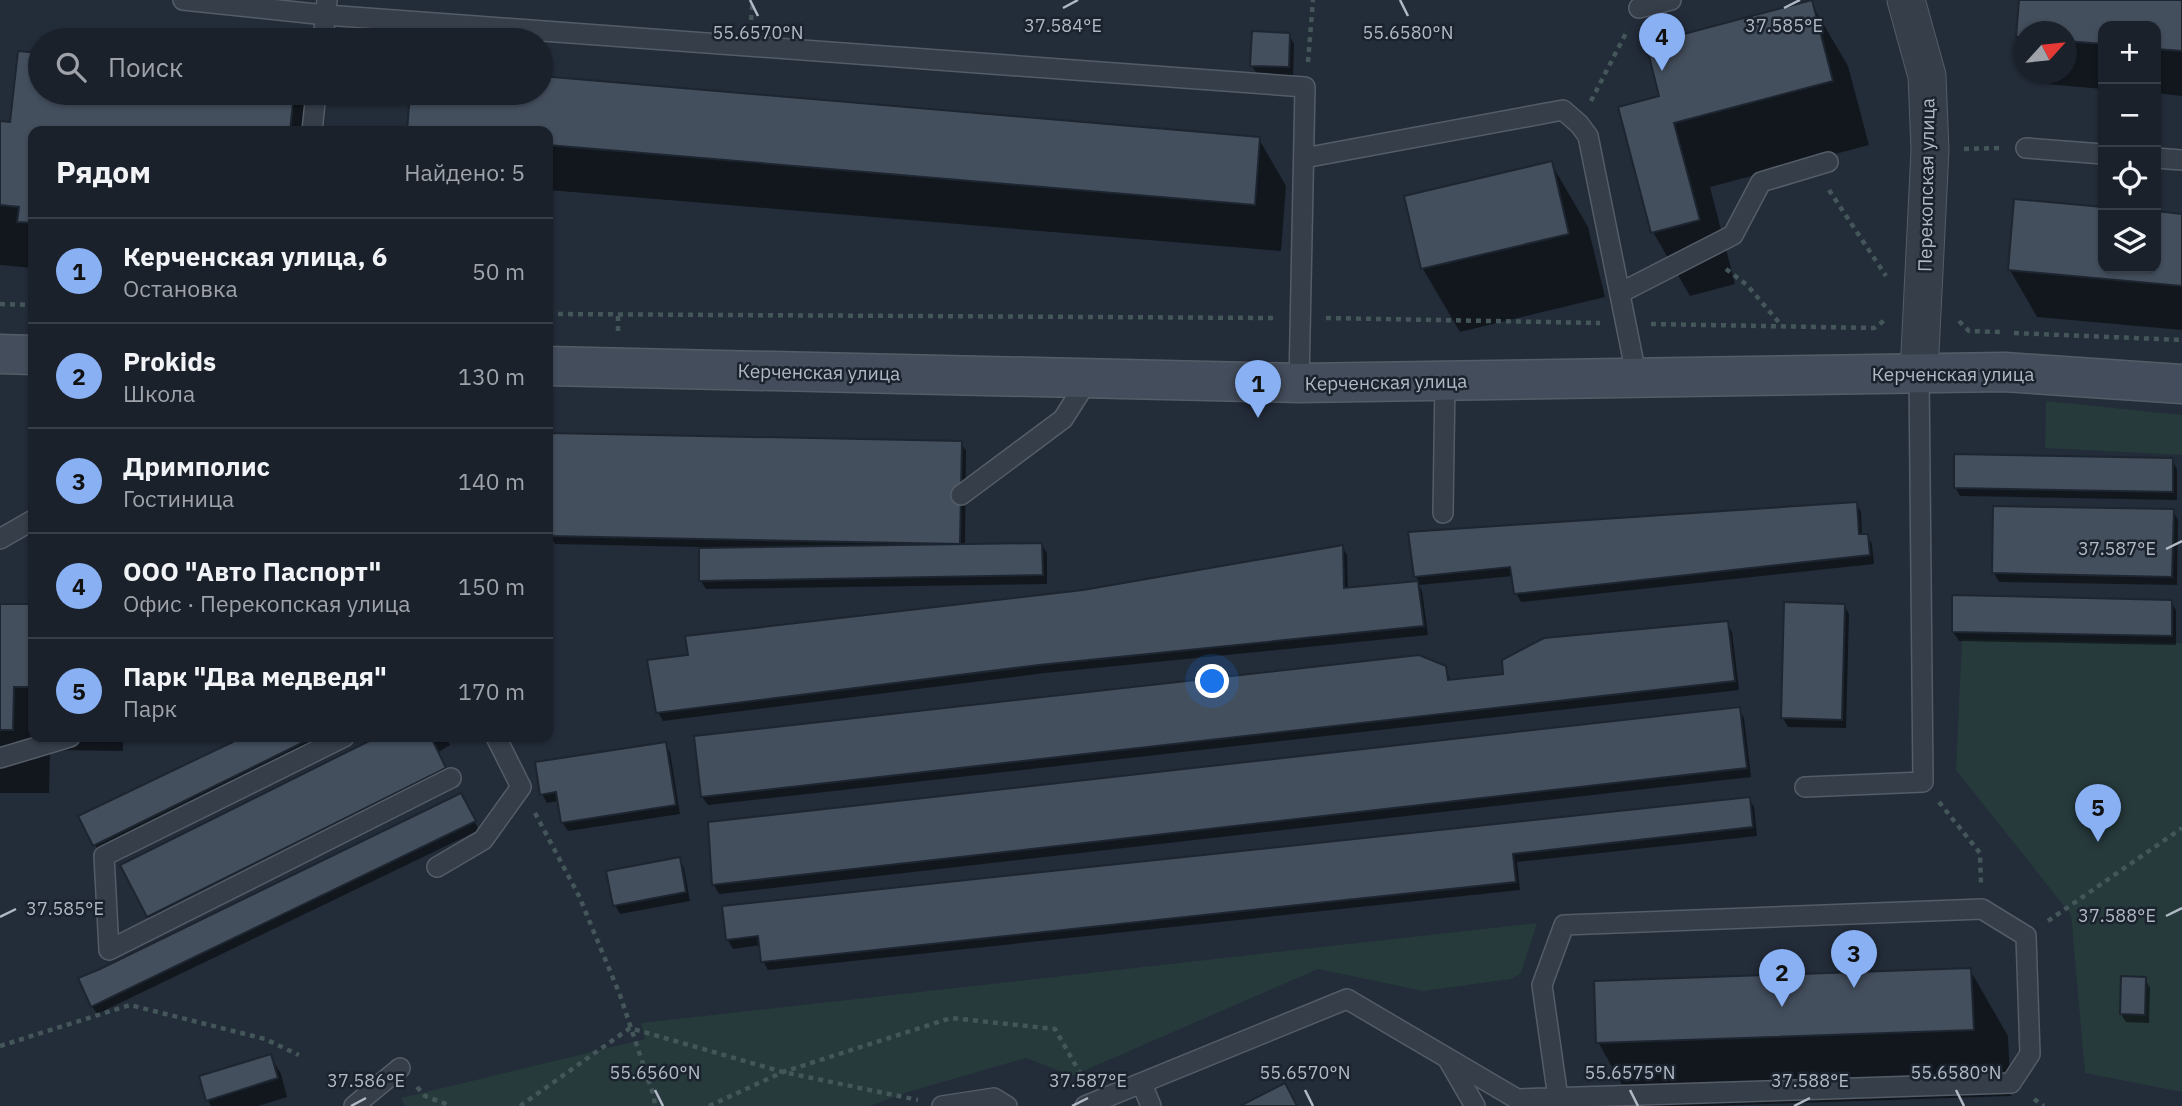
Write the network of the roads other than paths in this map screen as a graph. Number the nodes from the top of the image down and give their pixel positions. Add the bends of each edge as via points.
1 (183, 0) edge
2 (1671, 0) edge
3 (1906, 0) edge
4 (326, 8) edge
5 (1639, 8) road end
6 (324, 28) edge
7 (315, 105) edge
8 (313, 126) edge
9 (2026, 148) dead end
10 (2098, 154) edge
11 (1304, 158) junction
12 (2161, 158) edge
13 (2182, 160) edge
14 (1828, 162) dead end
15 (1620, 293) junction
16 (0, 354) edge
17 (28, 355) edge
18 (553, 366) edge
19 (1919, 373) junction
20 (1089, 378) junction
21 (1637, 379) junction
22 (1445, 381) junction
23 (1299, 383) junction
24 (2182, 384) edge
25 (961, 495) dead end
26 (1443, 513) dead end
27 (28, 523) edge
28 (0, 539) edge
29 (53, 742) edge
30 (334, 742) edge
31 (498, 742) edge
32 (0, 758) edge
33 (451, 778) dead end
34 (1805, 787) dead end
35 (437, 867) dead end
36 (1448, 1059) junction
37 (400, 1068) road end
38 (1142, 1084) junction
39 (1558, 1098) junction
40 (1664, 1100) edge
41 (1090, 1104) edge
42 (354, 1106) edge
43 (942, 1106) edge
44 (1007, 1106) edge
45 (1152, 1106) edge
46 (1475, 1106) edge

1 - 4 lane
2 - 5 lane
3 - 19 street, Перекопская улица via 1927,76 1930,150
4 - 6 lane
4 - 11 lane via 1305,87
7 - 8 lane
9 - 10 lane
11 - 15 lane via 1563,110 1588,136
11 - 23 lane
12 - 13 lane
14 - 15 lane via 1760,182 1734,234
15 - 21 lane
16 - 17 street
18 - 20 street, Керченская улица
19 - 21 street, Керченская улица
19 - 24 street, Керченская улица via 2004,372
19 - 34 lane via 1923,782
20 - 23 street, Керченская улица
20 - 25 lane via 1063,419
21 - 22 street, Керченская улица
22 - 23 street, Керченская улица
22 - 26 lane
27 - 28 lane
29 - 32 lane
30 - 33 lane via 104,856 109,950
31 - 35 lane via 521,788 483,840
36 - 38 lane via 1347,999
36 - 39 lane via 1517,1099
36 - 46 lane
37 - 42 lane
38 - 41 lane
38 - 45 lane
39 - 40 lane
39 - 40 lane via 1542,985 1564,925 1982,909 2026,936 2030,1054 2011,1083
43 - 44 lane via 994,1098

